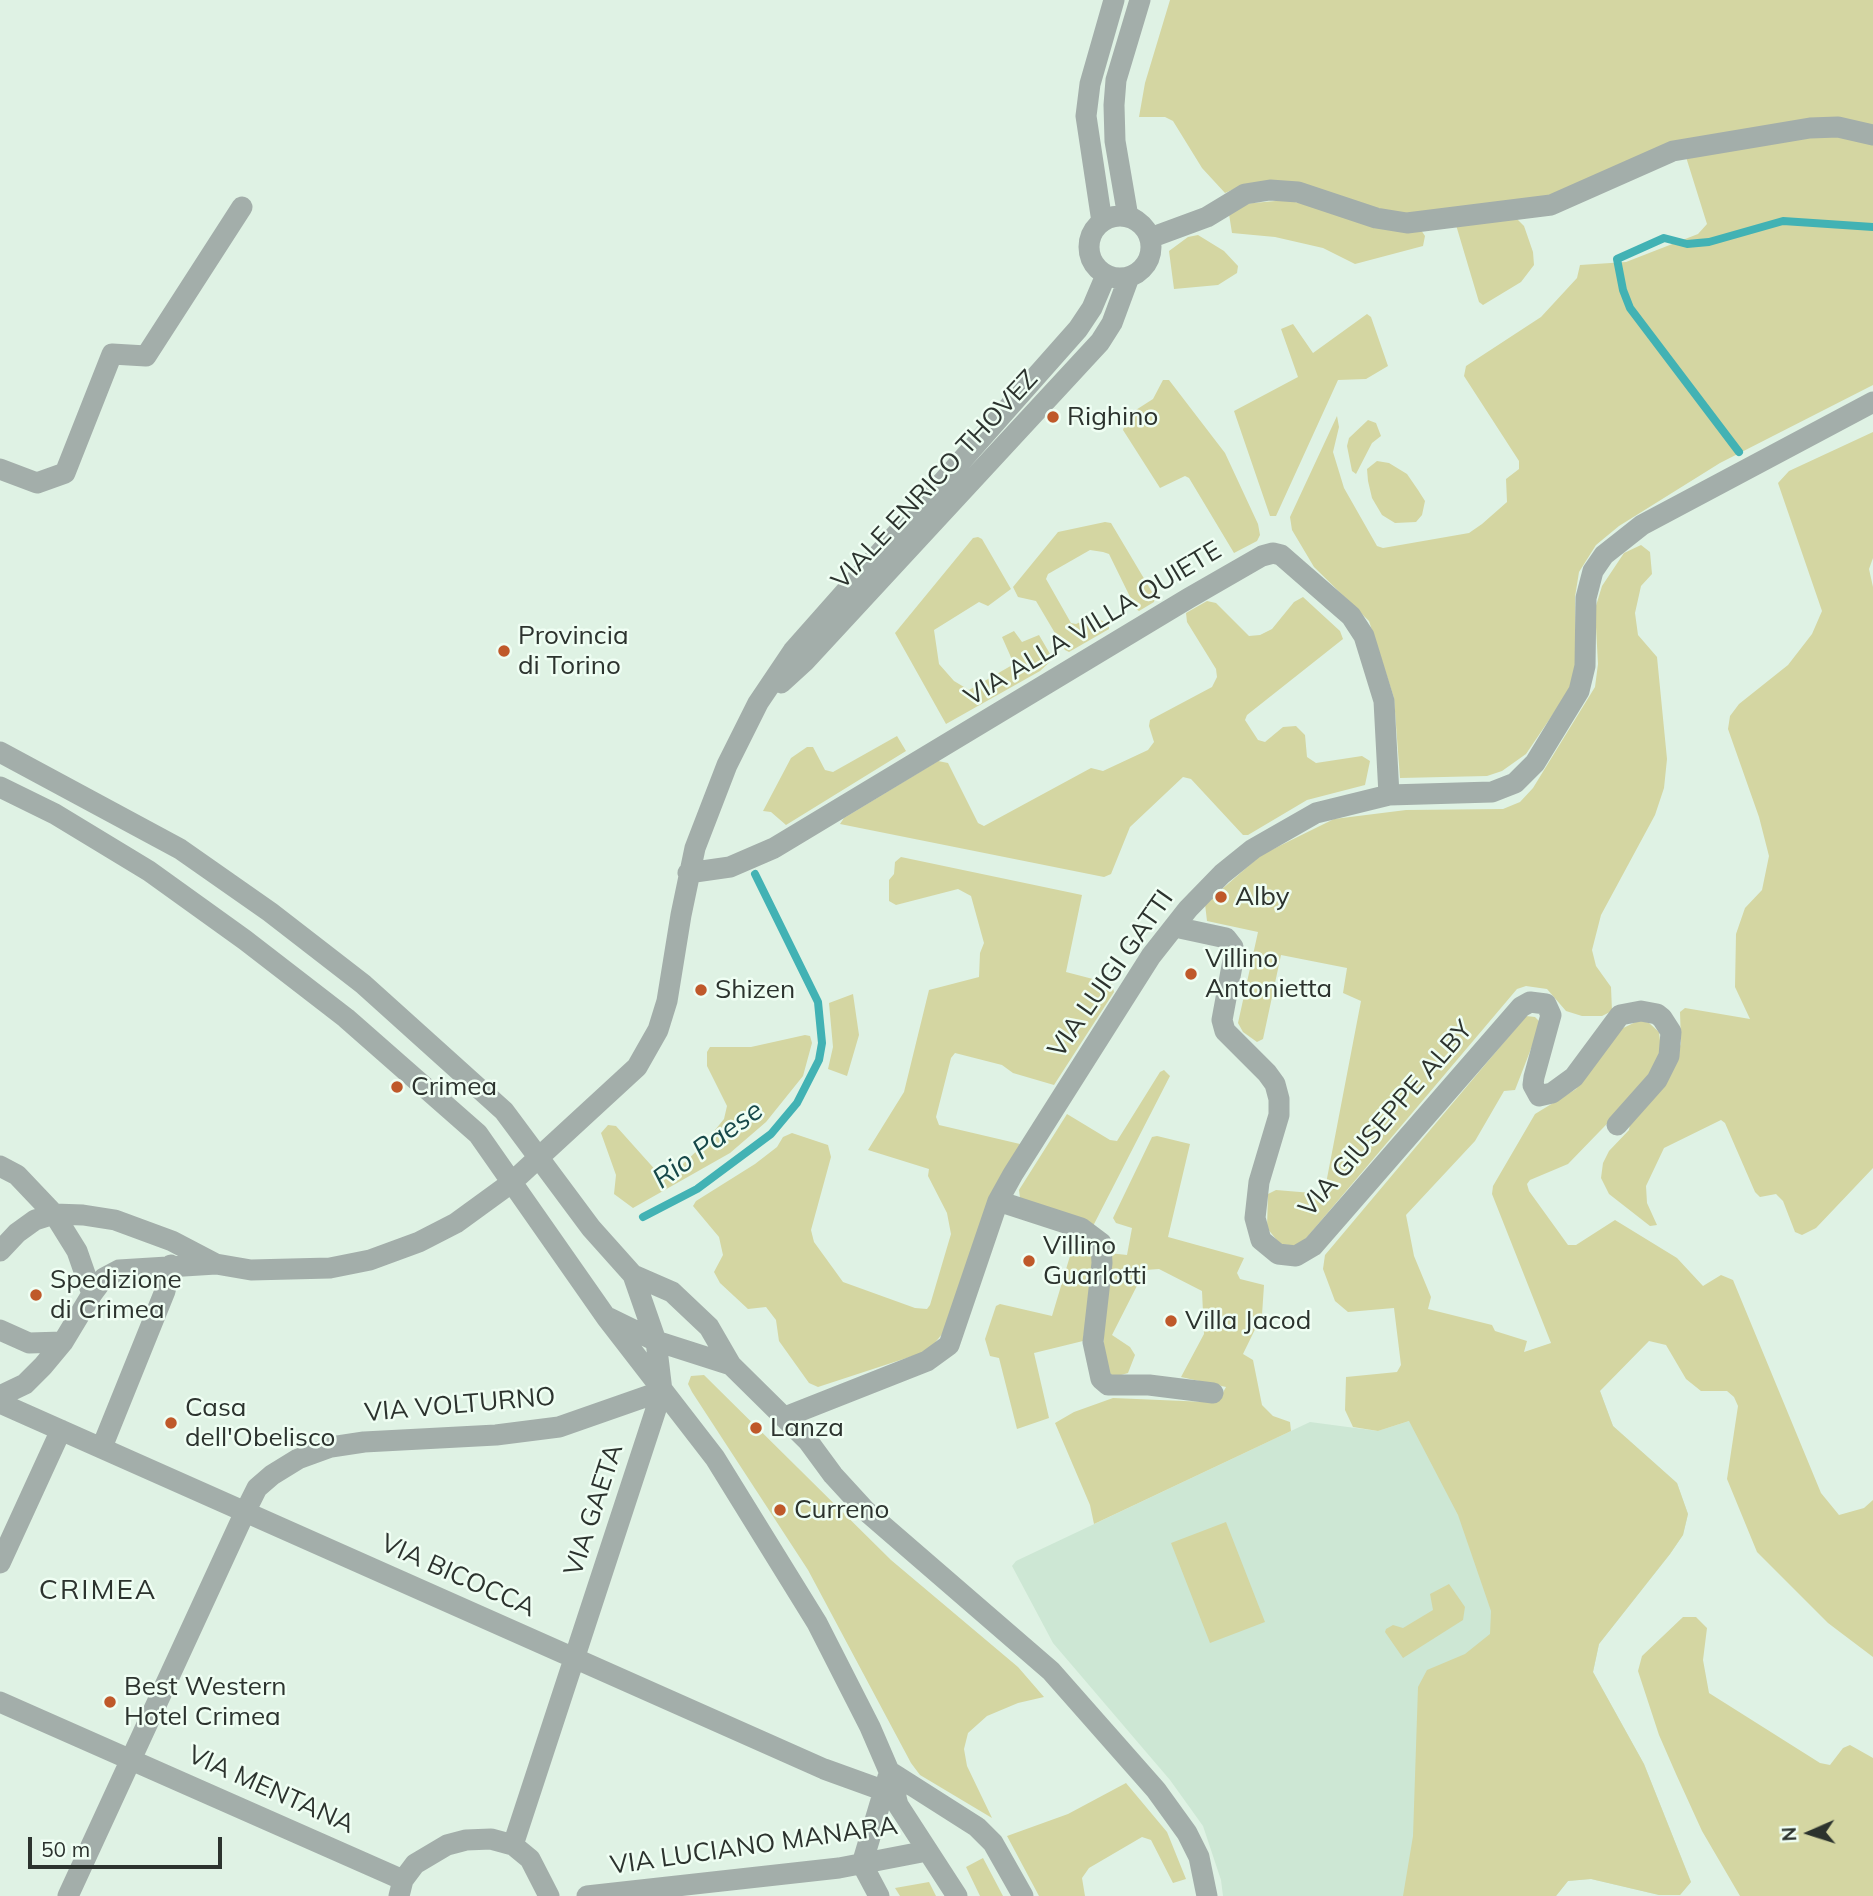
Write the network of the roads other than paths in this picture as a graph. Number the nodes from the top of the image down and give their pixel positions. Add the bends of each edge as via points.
1 (1114, 0) edge
2 (1140, 0) edge
3 (1873, 135) edge
4 (242, 207) dead end
5 (1128, 217) junction
6 (1102, 222) junction
7 (1150, 239) junction
8 (1105, 275) junction
9 (1129, 277) junction
10 (1873, 402) edge
11 (0, 468) edge
12 (758, 703) junction
13 (0, 752) edge
14 (0, 787) edge
15 (1389, 795) junction
16 (688, 873) junction
17 (1175, 927) junction
18 (1617, 1125) dead end
19 (0, 1166) edge
20 (525, 1171) junction
21 (998, 1201) junction
22 (54, 1214) junction
23 (0, 1250) edge
24 (216, 1264) junction
25 (171, 1265) junction
26 (633, 1276) junction
27 (92, 1294) junction
28 (606, 1317) junction
29 (0, 1330) edge
30 (656, 1341) junction
31 (63, 1342) junction
32 (732, 1365) junction
33 (662, 1391) junction
34 (1213, 1392) dead end
35 (0, 1396) edge
36 (0, 1403) edge
37 (785, 1417) junction
38 (61, 1430) junction
39 (102, 1447) junction
40 (245, 1512) junction
41 (0, 1563) edge
42 (574, 1659) junction
43 (0, 1702) edge
44 (131, 1758) junction
45 (890, 1786) junction
46 (513, 1845) junction
47 (928, 1851) junction
48 (862, 1864) junction
49 (401, 1888) edge
50 (68, 1896) edge
51 (549, 1896) edge
52 (587, 1896) edge
53 (879, 1896) edge
54 (957, 1896) edge
55 (1023, 1896) edge
56 (1207, 1896) edge

1 - 6 street via 1090,84 1086,116
2 - 5 street via 1116,80 1114,105
3 - 7 street via 1838,127 1810,128 1673,151 1551,205 1407,223 1376,218 1298,192 1270,190 1245,194 1207,217
4 - 11 street via 146,356 112,354 65,473 37,483
5 - 6 street
5 - 7 street via 1141,224
6 - 8 street via 1089,245 1093,262
7 - 9 street via 1149,259
8 - 9 street
8 - 12 street, VIALE ENRICO THOVEZ via 1078,329 793,651
9 - 12 street, VIALE ENRICO THOVEZ via 1100,342 804,662
10 - 15 street, VIA LUIGI GATTI via 1642,525 1604,555 1593,571 1586,598 1586,659 1579,691 1527,774 1492,792
12 - 16 street, VIALE ENRICO THOVEZ via 719,785
13 - 20 street via 180,849 363,984 505,1111
14 - 20 street via 149,871 265,955
15 - 16 street, VIA ALLA VILLA QUIETE via 1384,701 1364,636 1351,617 1281,555 1273,553 1199,592 774,848 730,867
15 - 17 street, VIA LUIGI GATTI via 1301,819 1222,874
16 - 20 street, VIALE ENRICO THOVEZ via 667,1001 647,1052 637,1067
17 - 18 street, VIA GIUSEPPE ALBY via 1226,937 1233,947 1222,1020 1225,1031 1267,1073 1279,1099 1255,1218 1261,1240 1278,1254 1296,1256 1313,1246 1530,1002 1546,1004 1551,1015 1534,1077 1539,1096 1552,1093 1574,1077 1620,1015 1641,1011 1662,1018 1671,1032 1669,1056 1657,1080
17 - 21 street, VIA LUIGI GATTI via 1128,990
19 - 22 street via 18,1175
20 - 24 street, VIALE ENRICO THOVEZ via 456,1223 370,1260 308,1269
20 - 26 street via 591,1228
20 - 28 street
21 - 34 street via 1081,1227 1101,1243 1093,1342 1101,1379 1108,1385
21 - 37 street, VIA LUIGI GATTI via 944,1350 927,1361
22 - 23 street via 35,1220
22 - 24 street via 115,1220 172,1241
22 - 27 street via 77,1251
24 - 25 street
25 - 27 street via 119,1270 104,1278
25 - 39 street via 165,1291
26 - 30 street
26 - 32 street via 676,1296 709,1327
27 - 31 street
28 - 30 street
28 - 33 street
29 - 31 street via 29,1343
30 - 32 street
30 - 33 street
31 - 35 street via 25,1384
32 - 37 street
33 - 40 street, VIA VOLTURNO via 559,1427 331,1447 272,1475 257,1488
33 - 42 street, VIA GAETA
33 - 45 street via 715,1458 800,1594 870,1727
36 - 38 street, VIA BICOCCA
37 - 56 street via 866,1511 1051,1671 1156,1790 1199,1857
38 - 39 street, VIA BICOCCA
38 - 41 street
39 - 40 street, VIA BICOCCA
40 - 42 street, VIA BICOCCA
40 - 44 street, VIA VOLTURNO
42 - 45 street, VIA BICOCCA via 824,1769
42 - 46 street, VIA GAETA
43 - 44 street, VIA MENTANA
44 - 49 street, VIA MENTANA
44 - 50 street, VIA VOLTURNO
45 - 47 street
45 - 48 street
45 - 55 street, VIA BICOCCA via 977,1827 993,1843
46 - 49 street via 491,1839 447,1845 415,1864
46 - 51 street via 530,1859
47 - 48 street, VIA LUCIANO MANARA
47 - 54 street
48 - 52 street, VIA LUCIANO MANARA
48 - 53 street

